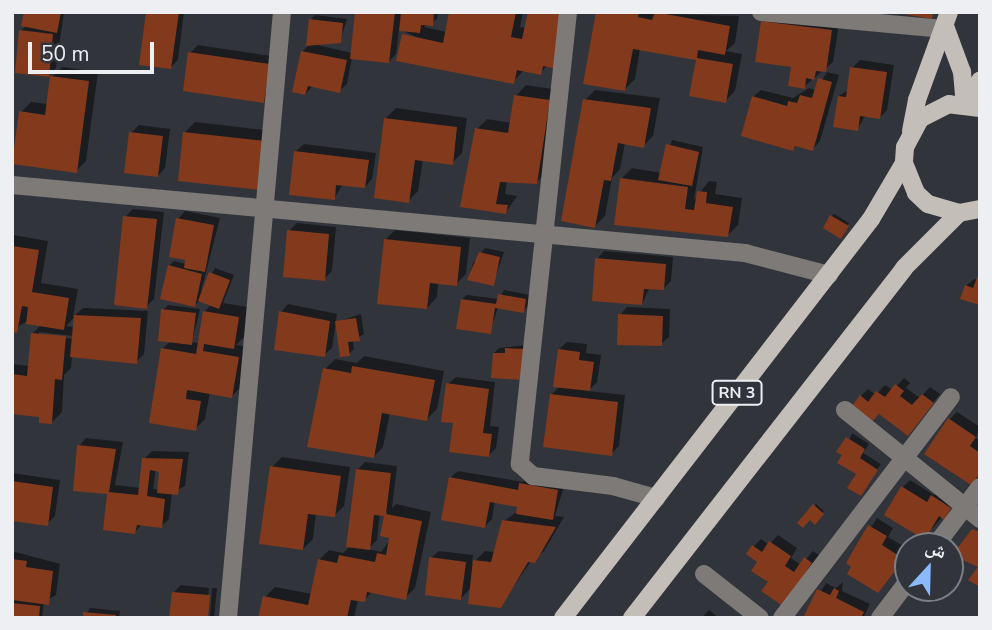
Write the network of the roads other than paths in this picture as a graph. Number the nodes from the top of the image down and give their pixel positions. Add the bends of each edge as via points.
1 (282, 12) edge
2 (568, 12) edge
3 (761, 12) edge
4 (948, 21) edge
5 (980, 80) edge
6 (971, 105) edge
7 (911, 132) junction
8 (904, 163) junction
9 (12, 186) edge
10 (263, 210) junction
11 (973, 212) edge
12 (543, 237) junction
13 (829, 275) junction
14 (951, 397) dead end
15 (845, 410) dead end
16 (904, 458) junction
17 (980, 487) edge
18 (656, 498) junction
19 (965, 507) junction
20 (980, 519) edge
21 (946, 532) edge
22 (704, 575) dead end
23 (894, 600) edge
24 (228, 618) edge
25 (563, 618) edge
26 (632, 618) edge
27 (760, 618) edge
28 (782, 618) edge
29 (880, 618) edge

1 - 10 street
2 - 12 street
3 - 4 street
4 - 6 main road
4 - 7 main road via 917,100
5 - 6 main road
6 - 7 main road via 933,110
7 - 8 main road
8 - 11 main road via 916,193 928,204
8 - 13 main road, RN 3 via 871,219
9 - 10 street
10 - 12 street
10 - 24 street
11 - 26 main road via 904,268
12 - 13 street via 745,253
12 - 18 street via 520,464 533,476 613,486
13 - 18 main road, RN 3
14 - 16 street
15 - 16 street
16 - 19 street
16 - 28 street
17 - 19 street
18 - 25 main road, RN 3
19 - 20 street
19 - 21 street
22 - 27 street
23 - 29 street

